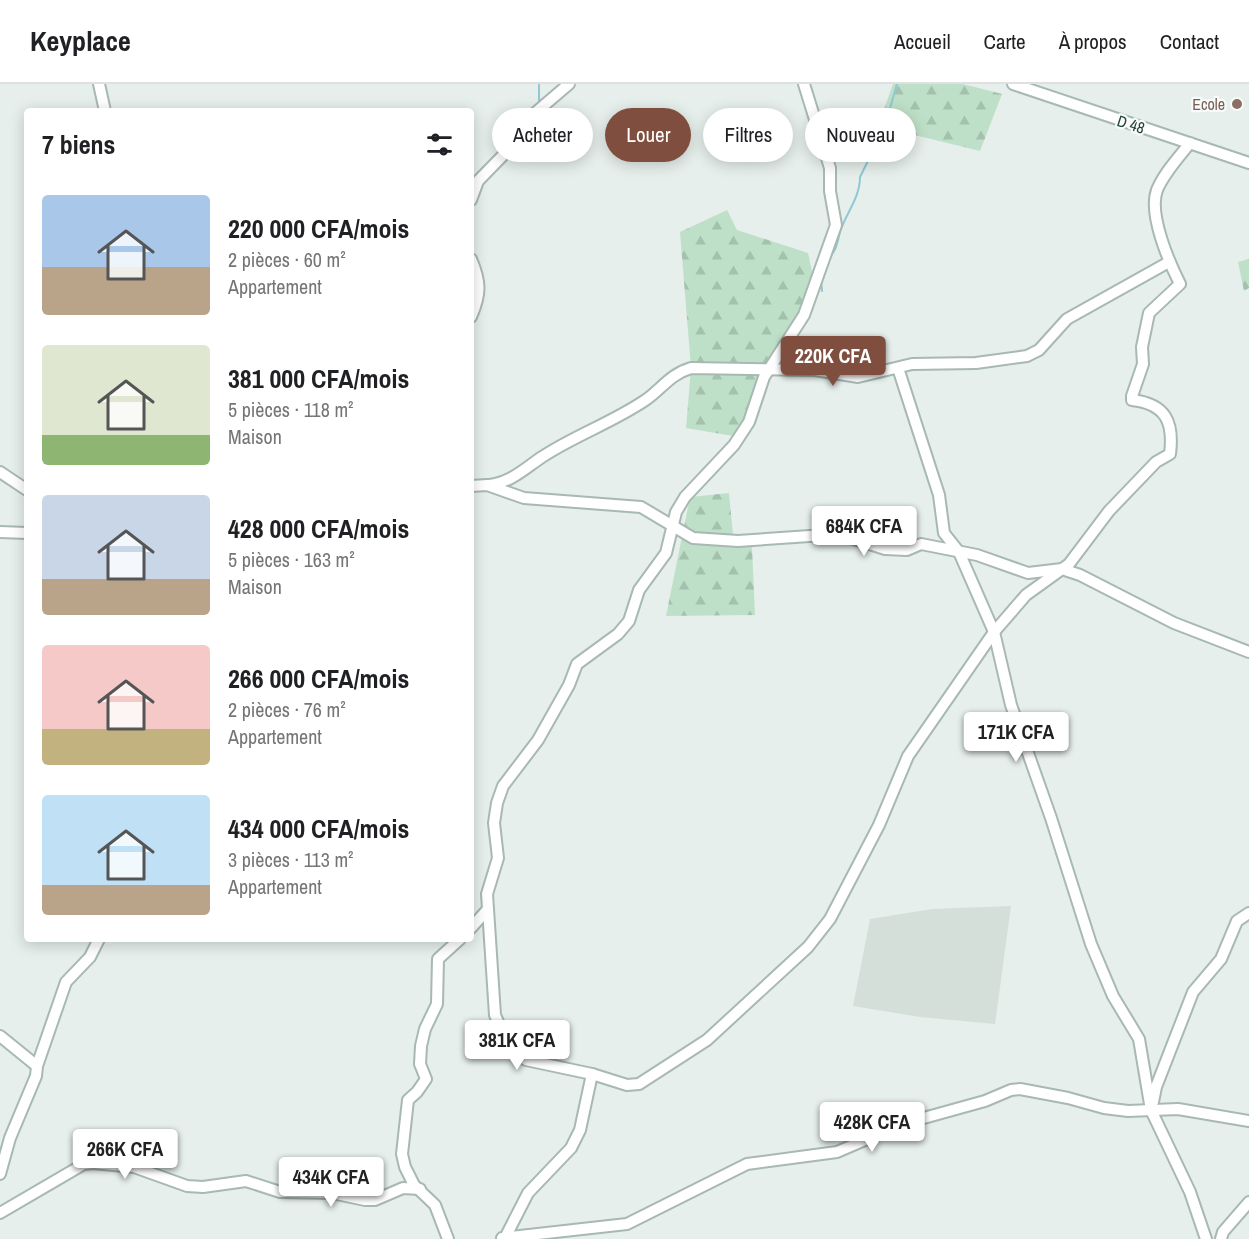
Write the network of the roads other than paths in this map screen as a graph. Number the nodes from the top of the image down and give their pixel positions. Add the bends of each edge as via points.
1 (99, 84) edge
2 (569, 84) edge
3 (804, 84) edge
4 (1013, 84) edge
5 (104, 108) edge
6 (1190, 143) junction
7 (1249, 163) edge
8 (474, 192) edge
9 (1169, 262) junction
10 (474, 265) edge
11 (474, 309) edge
12 (898, 368) junction
13 (768, 370) junction
14 (0, 472) edge
15 (487, 485) junction
16 (474, 486) edge
17 (24, 488) edge
18 (673, 524) junction
19 (0, 531) edge
20 (24, 533) edge
21 (959, 552) junction
22 (1062, 569) junction
23 (994, 632) junction
24 (1249, 652) edge
25 (488, 909) junction
26 (1249, 914) edge
27 (474, 925) edge
28 (98, 942) edge
29 (457, 942) edge
30 (0, 1035) edge
31 (37, 1066) junction
32 (592, 1074) junction
33 (1151, 1110) junction
34 (1249, 1121) edge
35 (0, 1174) edge
36 (420, 1189) junction
37 (1249, 1202) edge
38 (0, 1213) edge
39 (502, 1238) edge
40 (448, 1239) edge
41 (1206, 1239) edge
42 (1221, 1239) edge

1 - 5 street
2 - 8 street via 528,118 516,142 478,181
3 - 13 street via 830,168 836,225 804,315
4 - 6 street, D 48
6 - 7 street, D 48
6 - 9 street via 1156,192 1156,218
9 - 12 street via 1067,319 1039,350 1027,356
9 - 22 street via 1180,284 1149,313 1143,363 1132,400 1161,409 1173,433 1170,454 1155,462 1109,510
10 - 11 street via 481,291
12 - 13 street via 858,377 815,370
12 - 21 street via 939,495 944,533
13 - 15 street via 691,368 677,372 620,416 542,457 522,474
13 - 18 street via 749,422 734,445 685,497
14 - 17 street
15 - 16 street
15 - 18 street via 524,498 641,507
18 - 21 street via 693,538 738,541 838,534 885,549 907,550 921,544
18 - 25 street via 666,553 639,590 629,621 618,634 577,664 538,740 503,786 494,823 498,858 487,894
19 - 20 street
21 - 22 street via 1028,573
21 - 23 street
22 - 23 street via 1026,596
22 - 24 street via 1174,624
23 - 32 street via 908,756 879,825 830,919 808,947 707,1040 639,1084 627,1085
23 - 33 street via 1011,705 1091,944 1113,996 1139,1039
25 - 27 street
25 - 32 street via 493,1006 505,1038 526,1060
26 - 33 street via 1238,921 1221,958 1193,992 1156,1087
28 - 31 street via 90,957 66,982
29 - 36 street via 438,959 437,1004 421,1046 420,1064 426,1078 408,1100 402,1154 414,1185
30 - 31 street
31 - 35 street
32 - 39 street via 580,1130 571,1148 528,1193
33 - 34 street via 1178,1109
33 - 39 street via 1104,1108 1011,1090 986,1101 902,1124 837,1152 747,1164 627,1224
33 - 41 street via 1190,1192
36 - 38 street via 403,1188 366,1200 333,1193 280,1191 246,1181 187,1186 134,1167 93,1163 84,1164
36 - 40 street via 435,1205
37 - 42 street

